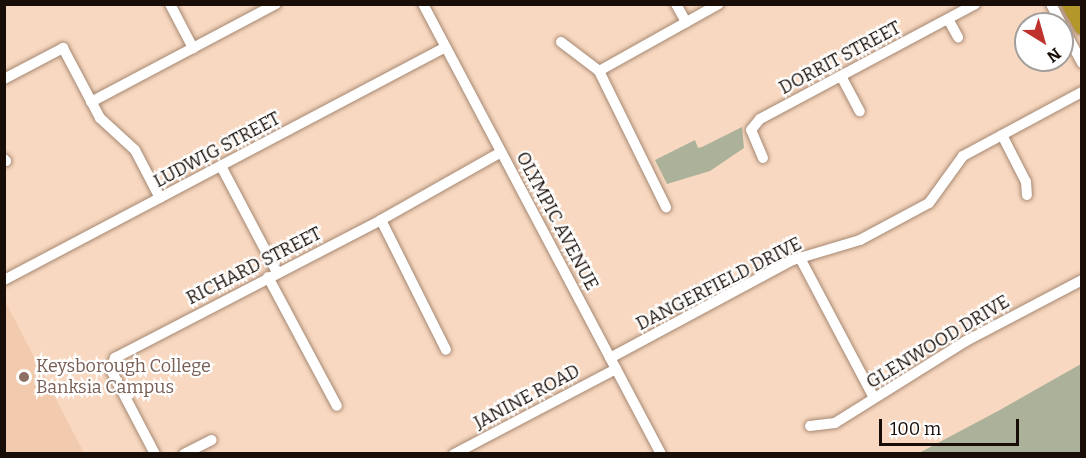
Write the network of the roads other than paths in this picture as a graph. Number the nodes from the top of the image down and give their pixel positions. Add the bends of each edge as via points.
1 (170, 4) edge
2 (276, 4) edge
3 (423, 4) edge
4 (676, 4) edge
5 (719, 4) edge
6 (975, 4) edge
7 (1069, 4) edge
8 (948, 19) junction
9 (686, 22) junction
10 (1082, 27) edge
11 (958, 38) dead end
12 (561, 42) dead end
13 (445, 47) junction
14 (193, 48) junction
15 (1074, 48) edge
16 (1082, 63) edge
17 (599, 71) junction
18 (841, 76) junction
19 (4, 79) edge
20 (1082, 92) edge
21 (91, 102) junction
22 (860, 111) dead end
23 (1002, 135) junction
24 (501, 152) junction
25 (763, 158) dead end
26 (221, 166) junction
27 (1027, 195) dead end
28 (160, 198) junction
29 (666, 207) dead end
30 (381, 220) junction
31 (800, 258) junction
32 (273, 274) junction
33 (4, 280) edge
34 (1082, 280) edge
35 (446, 350) dead end
36 (610, 358) junction
37 (616, 369) junction
38 (874, 398) junction
39 (337, 406) dead end
40 (810, 426) dead end
41 (212, 440) dead end
42 (155, 453) edge
43 (184, 453) edge
44 (454, 453) edge
45 (660, 453) edge

1 - 14 street
2 - 14 street
3 - 13 street, OLYMPIC AVENUE
4 - 9 street
5 - 9 street
6 - 8 street, DORRIT STREET
7 - 10 highway
8 - 11 street
8 - 18 street, DORRIT STREET
9 - 17 street
12 - 17 street
13 - 24 street, OLYMPIC AVENUE
13 - 26 street, LUDWIG STREET
14 - 21 street
15 - 16 street
17 - 29 street
18 - 22 street
18 - 25 street, DORRIT STREET via 752,126
19 - 21 street via 63,48
20 - 23 street, DANGERFIELD DRIVE
21 - 28 street via 100,118 135,150
23 - 27 street via 1024,178
23 - 31 street, DANGERFIELD DRIVE via 963,156 929,203 860,240
24 - 30 street, RICHARD STREET
24 - 36 street, OLYMPIC AVENUE
26 - 28 street, LUDWIG STREET
26 - 32 street
28 - 33 street, LUDWIG STREET
30 - 32 street, RICHARD STREET
30 - 35 street
31 - 36 street, DANGERFIELD DRIVE
31 - 38 street
32 - 39 street
32 - 42 street, RICHARD STREET via 115,358 111,370
34 - 38 street, GLENWOOD DRIVE via 966,341
36 - 37 street, OLYMPIC AVENUE
37 - 44 street, JANINE ROAD
37 - 45 street, OLYMPIC AVENUE
38 - 40 street, GLENWOOD DRIVE via 829,426
41 - 43 street

